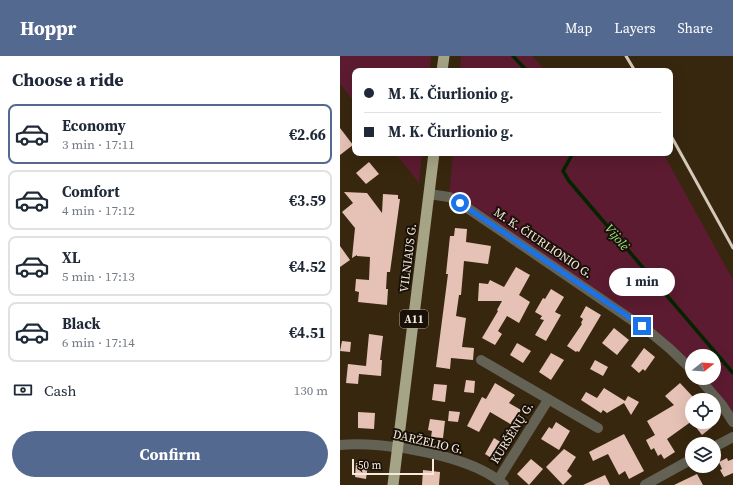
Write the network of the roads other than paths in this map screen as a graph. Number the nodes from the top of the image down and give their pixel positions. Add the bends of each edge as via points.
1 (444, 56) edge
2 (442, 68) edge
3 (434, 156) edge
4 (429, 194) junction
5 (481, 360) dead end
6 (685, 363) edge
7 (706, 385) edge
8 (548, 400) junction
9 (733, 422) edge
10 (598, 428) dead end
11 (733, 437) edge
12 (721, 443) edge
13 (340, 445) edge
14 (398, 446) junction
15 (685, 463) edge
16 (501, 482) edge
17 (393, 485) edge
18 (645, 485) edge

1 - 2 highway
3 - 4 highway, VILNIAUS G. / A11
4 - 6 street, M. K. ČIURLIONIO G. via 449,197 460,203 651,332
4 - 14 highway, VILNIAUS G. / A11
5 - 8 street, KURŠĖNŲ G.
7 - 9 street
8 - 10 street, KURŠĖNŲ G.
8 - 16 street, KURŠĖNŲ G.
11 - 12 street
13 - 14 street, DARŽELIO G.
14 - 16 street, DARŽELIO G. via 470,465
14 - 17 highway, VILNIAUS G. / A11
15 - 18 street

